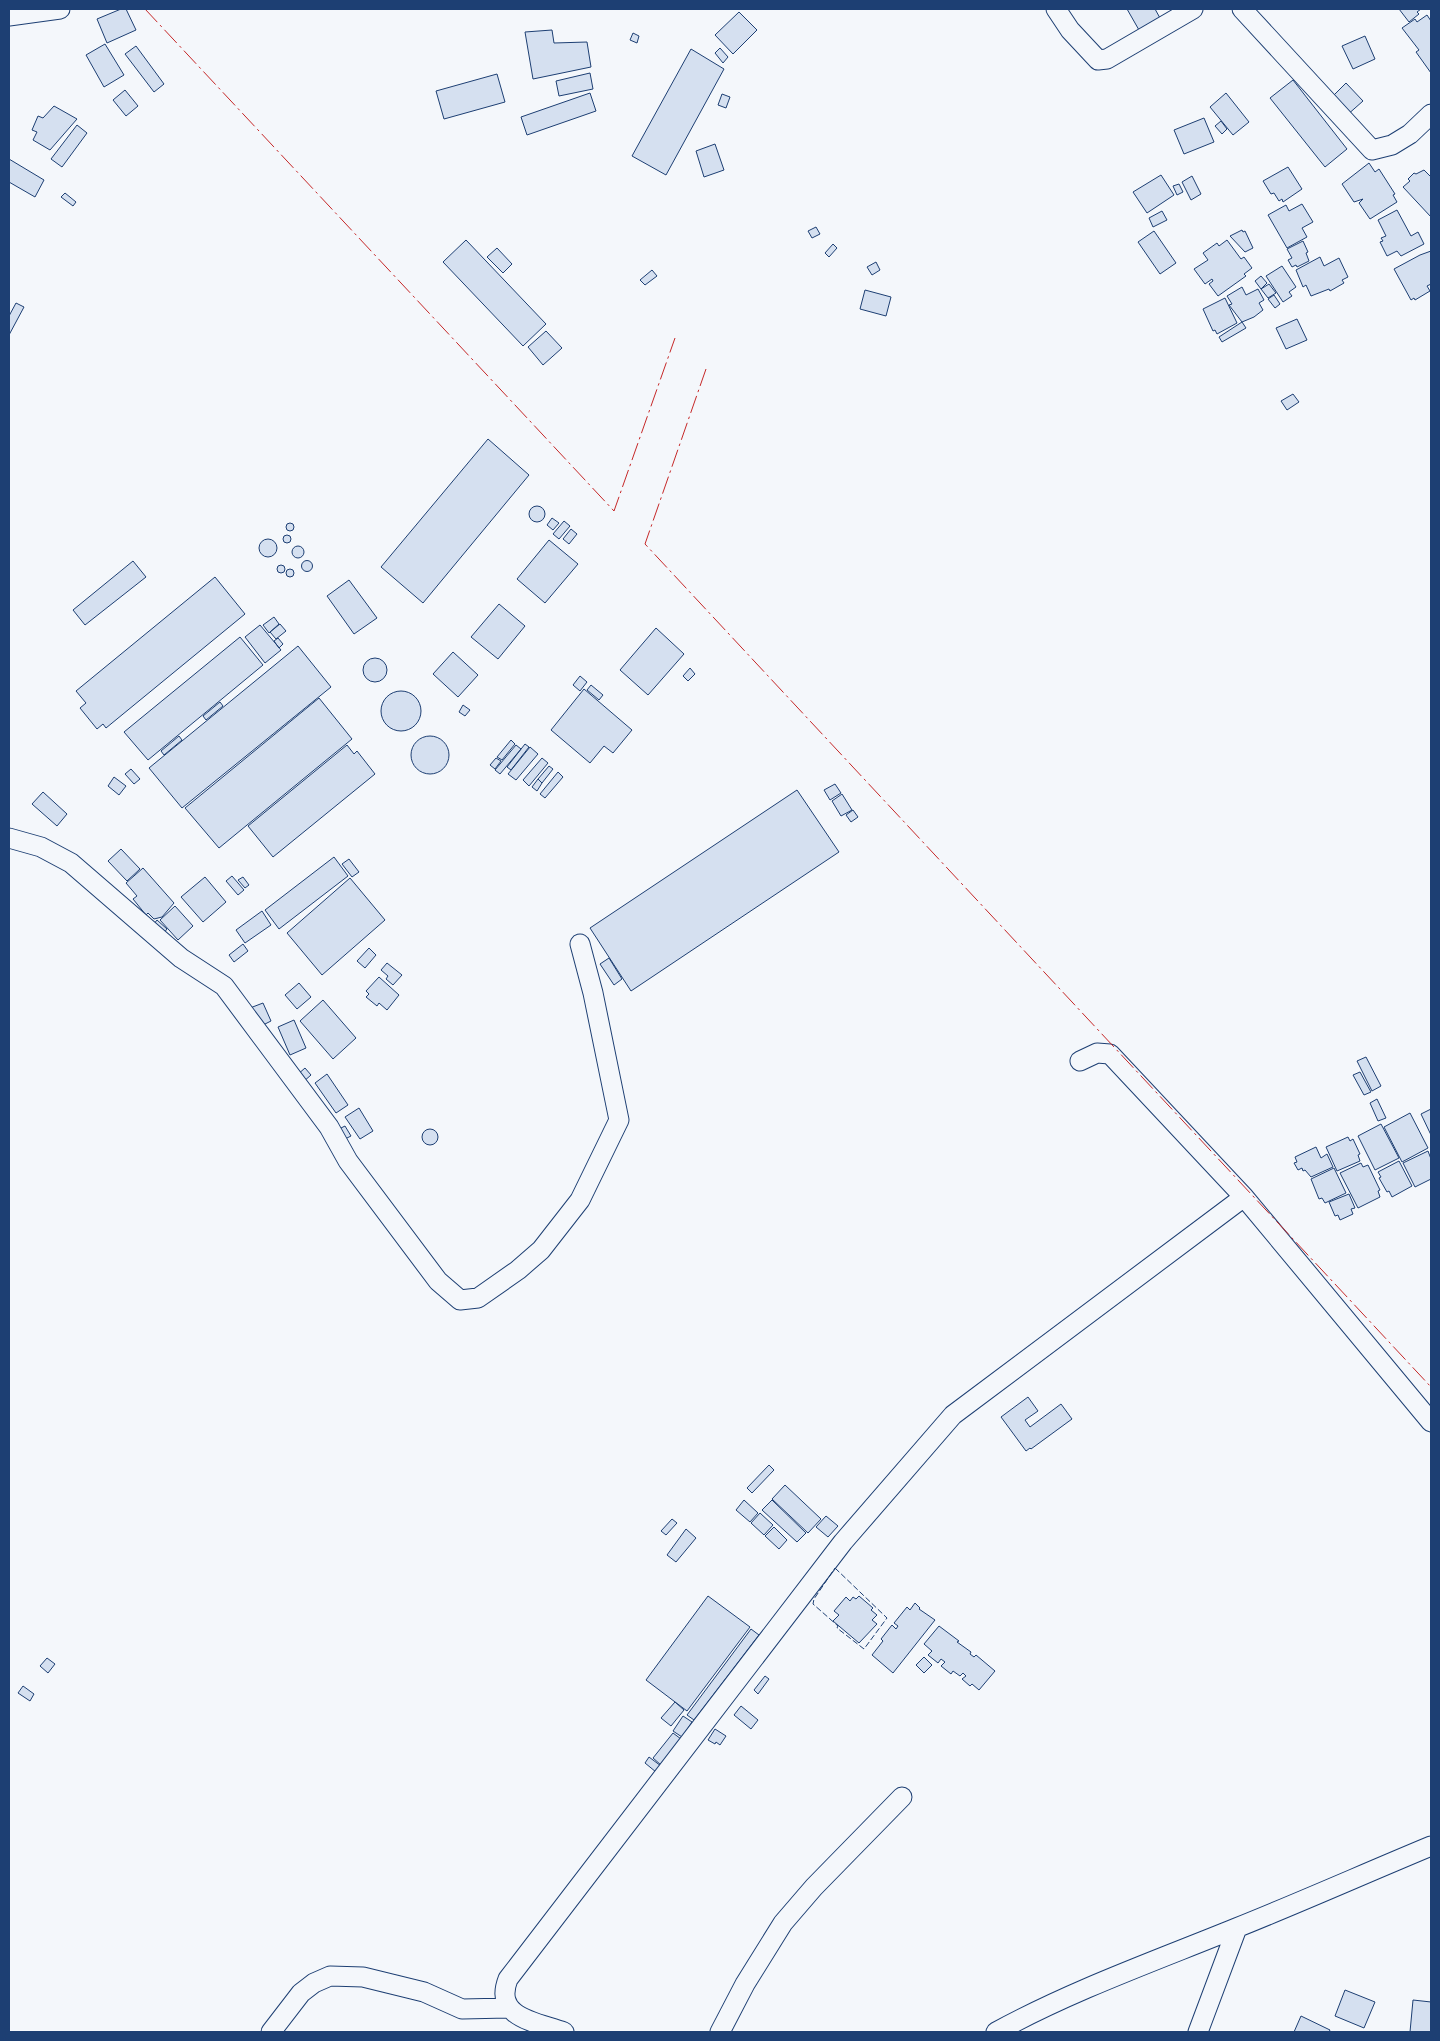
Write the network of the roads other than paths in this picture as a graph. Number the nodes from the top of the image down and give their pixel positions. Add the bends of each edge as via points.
1 (60, 9) edge
2 (1056, 9) edge
3 (1193, 9) edge
4 (1242, 9) edge
5 (9, 16) edge
6 (1431, 114) edge
7 (9, 838) edge
8 (580, 944) dead end
9 (1080, 1061) dead end
10 (1244, 1197) junction
11 (1431, 1422) edge
12 (902, 1797) dead end
13 (1431, 1846) edge
14 (1237, 1928) junction
15 (508, 2008) junction
16 (271, 2032) edge
17 (564, 2032) edge
18 (720, 2032) edge
19 (996, 2032) edge
20 (1198, 2032) edge

1 - 5 street
2 - 3 street via 1070,30 1098,60 1107,59
4 - 6 street via 1372,150 1392,145 1410,134
7 - 8 street via 41,848 71,864 181,958 224,986 438,1281 460,1300 478,1298 542,1250 580,1200 619,1120
9 - 10 street via 1098,1053 1110,1054
10 - 11 street
10 - 15 street via 954,1414 843,1542 512,1974 504,1988
12 - 18 street via 783,1923
13 - 14 street
14 - 19 street via 1123,1973 1035,2011
14 - 20 street
15 - 16 street via 462,2009 424,1992 364,1977 330,1976 314,1982 301,1993
15 - 17 street

